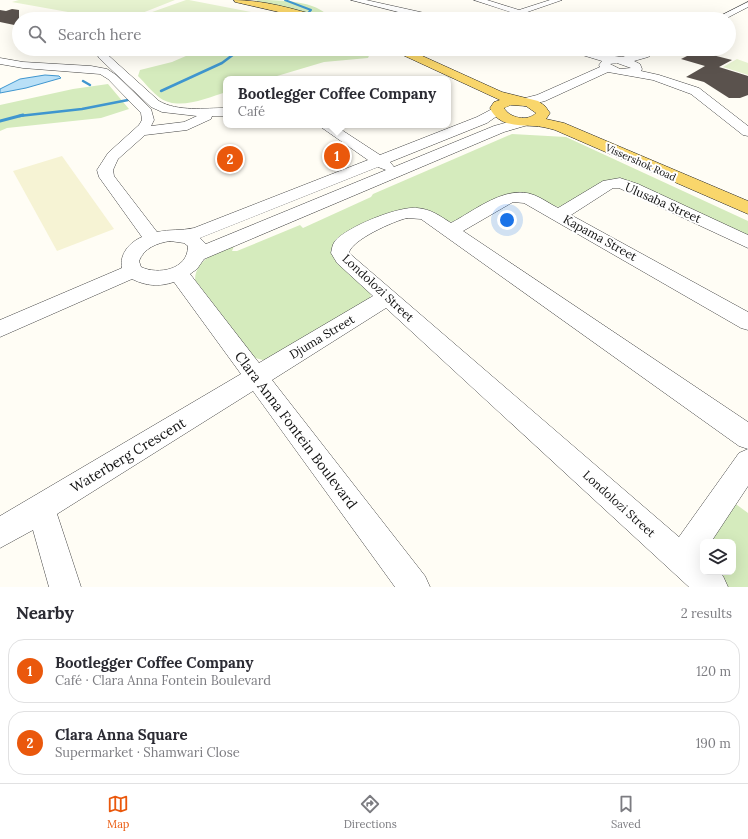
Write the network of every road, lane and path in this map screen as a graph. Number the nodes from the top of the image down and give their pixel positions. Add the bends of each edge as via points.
1 (238, 0) edge
2 (355, 0) edge
3 (478, 0) edge
4 (558, 0) edge
5 (735, 2) dead end
6 (748, 4) edge
7 (295, 12) edge
8 (407, 12) edge
9 (518, 12) joint
10 (732, 12) edge
11 (103, 56) edge
12 (413, 56) edge
13 (413, 56) edge
14 (592, 56) edge
15 (595, 56) edge
16 (642, 56) edge
17 (0, 61) edge
18 (605, 66) junction
19 (626, 66) junction
20 (448, 76) edge
21 (451, 78) edge
22 (521, 102) junction
23 (497, 110) junction
24 (211, 112) junction
25 (223, 112) edge
26 (534, 116) junction
27 (223, 122) edge
28 (187, 126) junction
29 (330, 128) edge
30 (140, 131) junction
31 (748, 132) edge
32 (380, 161) junction
33 (396, 172) junction
34 (748, 202) edge
35 (748, 208) edge
36 (559, 215) junction
37 (450, 231) junction
38 (185, 236) junction
39 (153, 239) junction
40 (748, 242) edge
41 (198, 254) junction
42 (132, 271) junction
43 (178, 273) junction
44 (388, 297) junction
45 (748, 322) edge
46 (0, 328) edge
47 (256, 377) junction
48 (748, 436) edge
49 (748, 462) edge
50 (41, 508) junction
51 (0, 534) edge
52 (681, 560) junction
53 (65, 587) edge
54 (414, 587) edge
55 (712, 587) edge

1 - 7 main road
2 - 8 street
3 - 9 street
4 - 9 street
5 - 6 street
6 - 10 street
11 - 24 street via 159,107 173,111
12 - 22 main road via 497,95
13 - 20 main road
14 - 18 street
15 - 19 street
16 - 19 street
17 - 30 street via 103,71 147,112 148,120
18 - 19 street via 606,62
18 - 22 street via 604,70 541,98
19 - 26 street via 578,89
19 - 31 street via 698,92
21 - 23 main road via 485,97
22 - 23 main road via 503,103
22 - 26 main road
23 - 26 main road via 505,118
23 - 32 street via 482,120
24 - 25 street
24 - 28 street
26 - 33 street
26 - 34 main road, Vissershok Road
26 - 35 main road, Vissershok Road
27 - 28 street
28 - 30 street
29 - 32 street
30 - 39 street via 108,163 105,174
32 - 33 street
32 - 38 street
33 - 41 street
36 - 37 street, Kapama Street via 532,200 515,197 506,199
36 - 40 street, Ulusaba Street via 606,185 620,183
36 - 45 street, Kapama Street
37 - 44 street, Londolozi Street via 427,215 407,212 398,214 343,244 340,249 342,256
37 - 48 street, Londolozi Street
38 - 39 street via 170,235
38 - 41 street via 196,243 199,248
39 - 42 street via 140,246 131,256
41 - 43 street via 191,265
42 - 43 street via 151,279
42 - 46 street
43 - 47 street, Clara Anna Fontein Boulevard
44 - 47 street, Djuma Street
44 - 52 street, Londolozi Street
47 - 50 street, Waterberg Crescent
47 - 54 street, Clara Anna Fontein Boulevard
49 - 52 street
50 - 51 street, Waterberg Crescent
50 - 53 street
52 - 55 street, Londolozi Street

